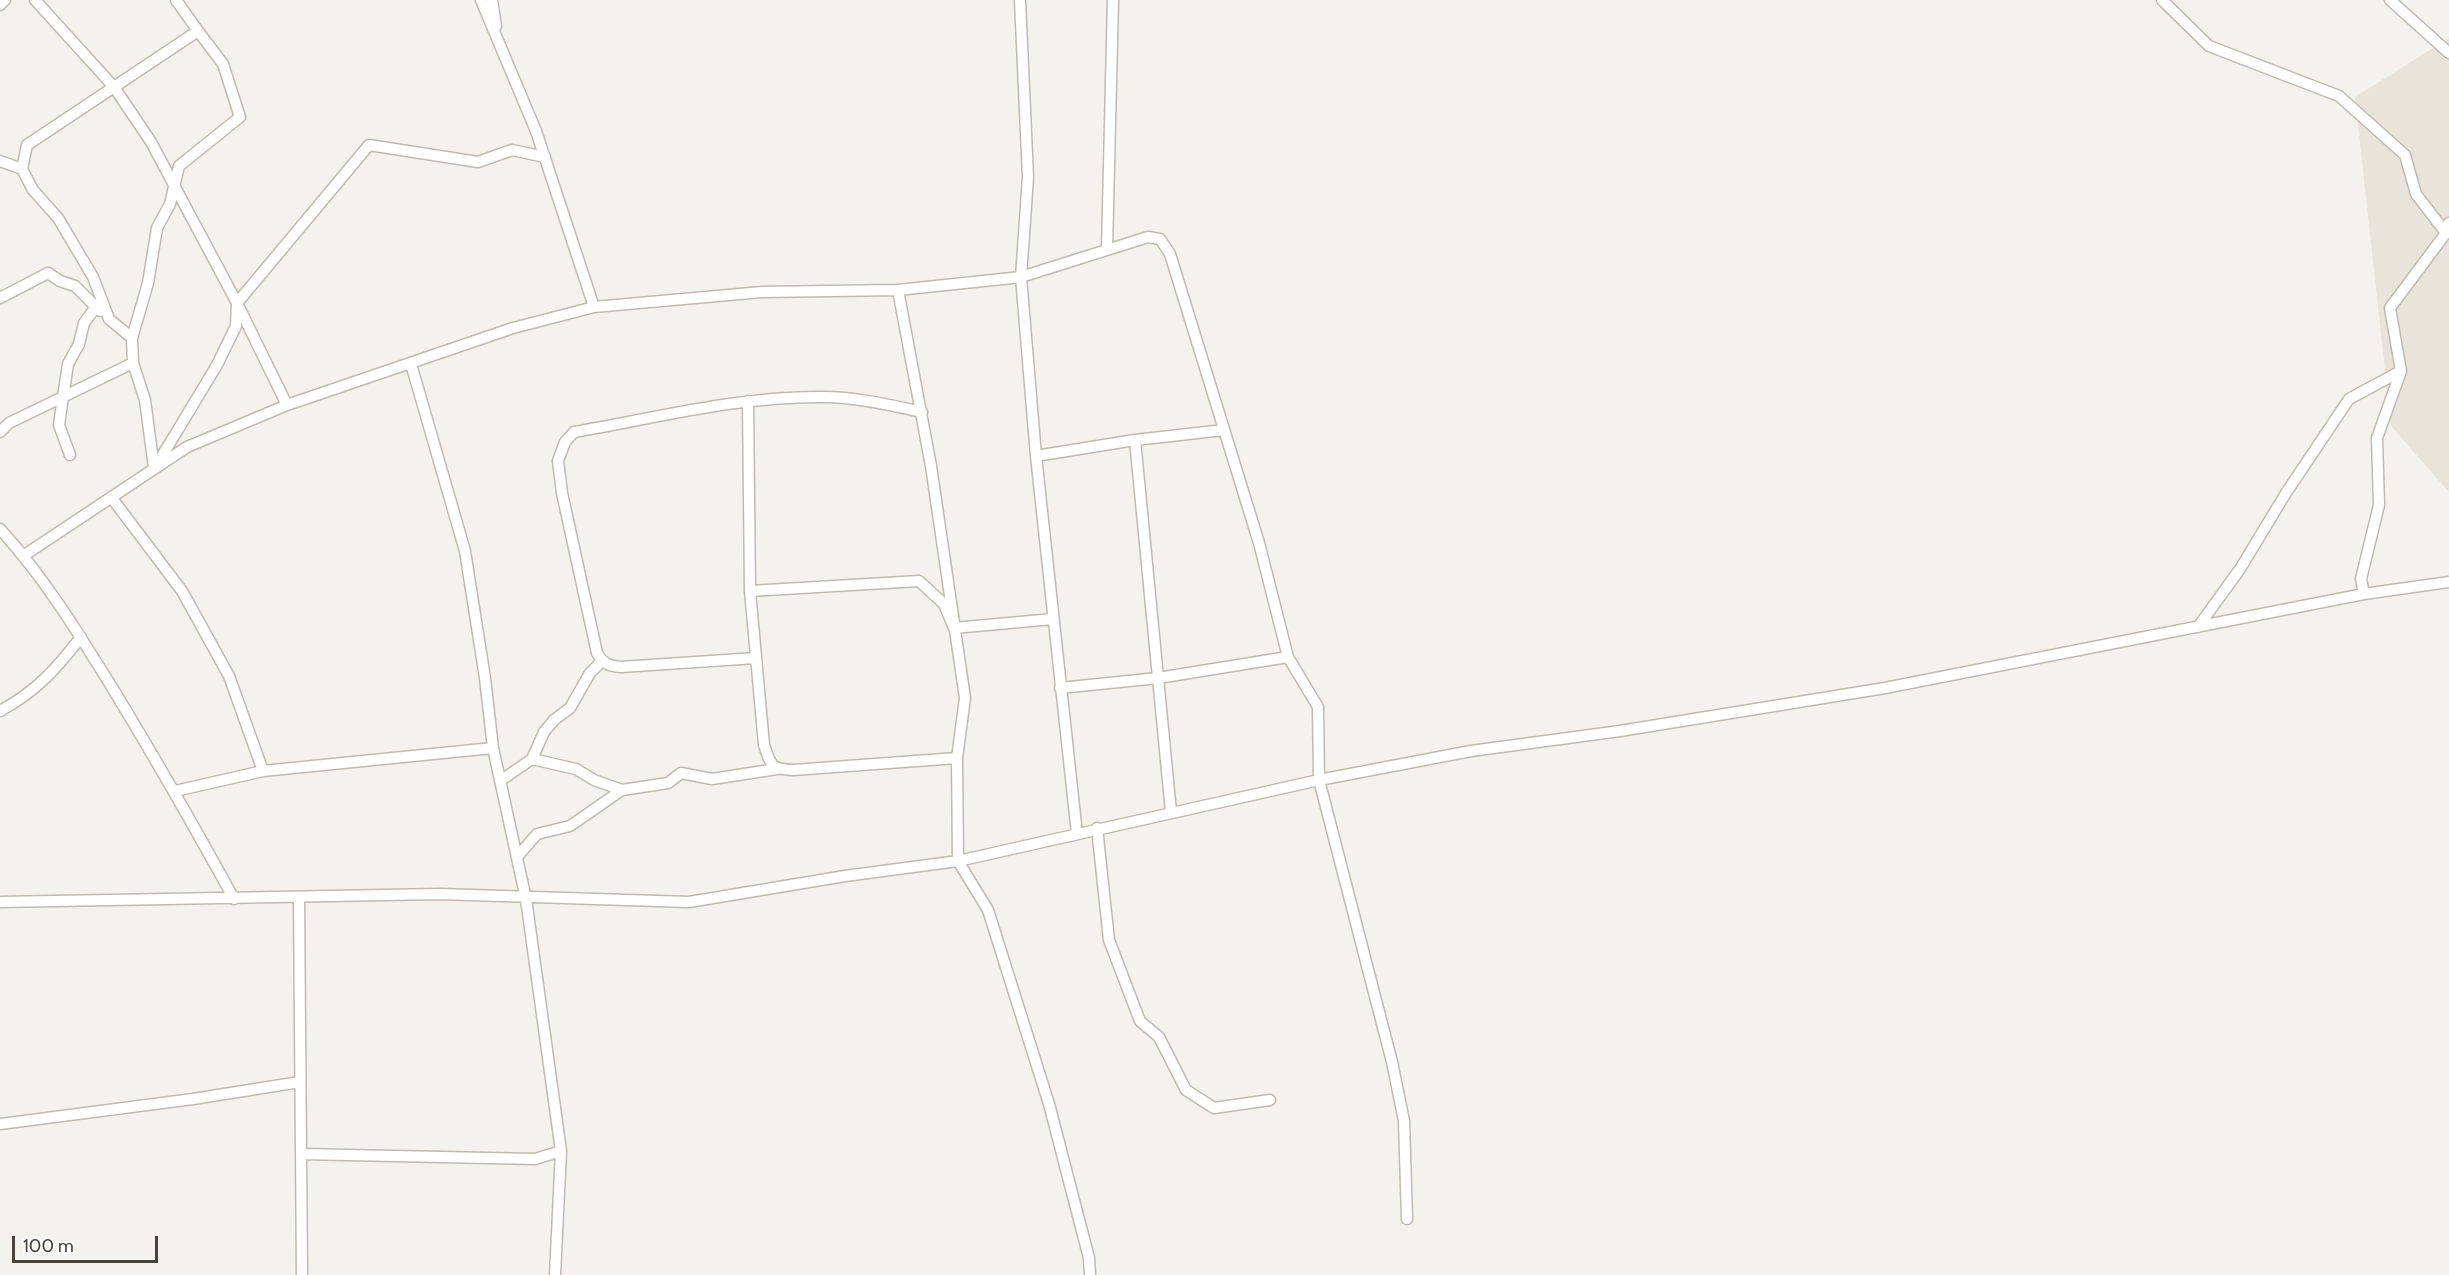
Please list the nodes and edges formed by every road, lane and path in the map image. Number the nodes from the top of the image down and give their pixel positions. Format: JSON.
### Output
{"nodes":[{"id":1,"x":5,"y":0,"type":"edge"},
{"id":2,"x":35,"y":0,"type":"edge"},
{"id":3,"x":176,"y":0,"type":"edge"},
{"id":4,"x":481,"y":0,"type":"edge"},
{"id":5,"x":492,"y":0,"type":"edge"},
{"id":6,"x":1020,"y":0,"type":"edge"},
{"id":7,"x":1113,"y":0,"type":"edge"},
{"id":8,"x":2162,"y":0,"type":"edge"},
{"id":9,"x":2390,"y":0,"type":"edge"},
{"id":10,"x":0,"y":5,"type":"edge"},
{"id":11,"x":198,"y":31,"type":"junction"},
{"id":12,"x":498,"y":40,"type":"junction"},
{"id":13,"x":2449,"y":52,"type":"edge"},
{"id":14,"x":114,"y":87,"type":"junction"},
{"id":15,"x":545,"y":157,"type":"junction"},
{"id":16,"x":0,"y":161,"type":"edge"},
{"id":17,"x":22,"y":169,"type":"junction"},
{"id":18,"x":174,"y":183,"type":"junction"},
{"id":19,"x":2448,"y":228,"type":"edge"},
{"id":20,"x":1107,"y":249,"type":"junction"},
{"id":21,"x":1022,"y":277,"type":"junction"},
{"id":22,"x":898,"y":290,"type":"junction"},
{"id":23,"x":0,"y":298,"type":"edge"},
{"id":24,"x":237,"y":303,"type":"junction"},
{"id":25,"x":594,"y":307,"type":"junction"},
{"id":26,"x":95,"y":308,"type":"junction"},
{"id":27,"x":109,"y":319,"type":"junction"},
{"id":28,"x":132,"y":338,"type":"junction"},
{"id":29,"x":133,"y":363,"type":"junction"},
{"id":30,"x":411,"y":363,"type":"junction"},
{"id":31,"x":2401,"y":370,"type":"junction"},
{"id":32,"x":63,"y":397,"type":"junction"},
{"id":33,"x":748,"y":401,"type":"junction"},
{"id":34,"x":287,"y":405,"type":"junction"},
{"id":35,"x":922,"y":412,"type":"junction"},
{"id":36,"x":1224,"y":430,"type":"junction"},
{"id":37,"x":0,"y":432,"type":"edge"},
{"id":38,"x":1135,"y":440,"type":"junction"},
{"id":39,"x":70,"y":455,"type":"dead end"},
{"id":40,"x":1036,"y":456,"type":"junction"},
{"id":41,"x":154,"y":468,"type":"junction"},
{"id":42,"x":111,"y":497,"type":"junction"},
{"id":43,"x":0,"y":529,"type":"edge"},
{"id":44,"x":23,"y":556,"type":"junction"},
{"id":45,"x":2449,"y":582,"type":"edge"},
{"id":46,"x":750,"y":591,"type":"junction"},
{"id":47,"x":2364,"y":594,"type":"junction"},
{"id":48,"x":1053,"y":620,"type":"junction"},
{"id":49,"x":2198,"y":627,"type":"junction"},
{"id":50,"x":954,"y":628,"type":"junction"},
{"id":51,"x":81,"y":637,"type":"junction"},
{"id":52,"x":1288,"y":657,"type":"junction"},
{"id":53,"x":756,"y":658,"type":"junction"},
{"id":54,"x":601,"y":662,"type":"junction"},
{"id":55,"x":1158,"y":678,"type":"junction"},
{"id":56,"x":1060,"y":688,"type":"junction"},
{"id":57,"x":0,"y":711,"type":"edge"},
{"id":58,"x":494,"y":748,"type":"junction"},
{"id":59,"x":957,"y":758,"type":"junction"},
{"id":60,"x":532,"y":759,"type":"junction"},
{"id":61,"x":777,"y":769,"type":"junction"},
{"id":62,"x":263,"y":771,"type":"junction"},
{"id":63,"x":1319,"y":780,"type":"junction"},
{"id":64,"x":500,"y":781,"type":"junction"},
{"id":65,"x":622,"y":790,"type":"junction"},
{"id":66,"x":175,"y":791,"type":"junction"},
{"id":67,"x":1171,"y":812,"type":"junction"},
{"id":68,"x":1097,"y":828,"type":"junction"},
{"id":69,"x":1077,"y":834,"type":"junction"},
{"id":70,"x":517,"y":856,"type":"junction"},
{"id":71,"x":958,"y":861,"type":"junction"},
{"id":72,"x":299,"y":898,"type":"junction"},
{"id":73,"x":526,"y":898,"type":"junction"},
{"id":74,"x":234,"y":899,"type":"junction"},
{"id":75,"x":0,"y":902,"type":"edge"},
{"id":76,"x":300,"y":1082,"type":"junction"},
{"id":77,"x":1270,"y":1100,"type":"dead end"},
{"id":78,"x":0,"y":1124,"type":"edge"},
{"id":79,"x":561,"y":1151,"type":"junction"},
{"id":80,"x":301,"y":1154,"type":"junction"},
{"id":81,"x":1407,"y":1219,"type":"dead end"},
{"id":82,"x":302,"y":1275,"type":"edge"},
{"id":83,"x":555,"y":1275,"type":"edge"},
{"id":84,"x":1090,"y":1275,"type":"edge"}],
"edges":[{"from":1,"to":10,"type":"street"},
{"from":2,"to":14,"type":"street"},
{"from":3,"to":11,"type":"street"},
{"from":4,"to":12,"type":"street"},
{"from":5,"to":12,"type":"street"},
{"from":6,"to":21,"type":"street"},
{"from":7,"to":20,"type":"street"},
{"from":8,"to":19,"type":"street"},
{"from":9,"to":13,"type":"street"},
{"from":11,"to":14,"type":"street"},
{"from":11,"to":18,"type":"street"},
{"from":12,"to":15,"type":"street"},
{"from":14,"to":17,"type":"street"},
{"from":14,"to":18,"type":"street"},
{"from":15,"to":24,"type":"street"},
{"from":15,"to":25,"type":"street"},
{"from":16,"to":17,"type":"street"},
{"from":17,"to":27,"type":"street"},
{"from":18,"to":24,"type":"street"},
{"from":18,"to":28,"type":"street"},
{"from":19,"to":31,"type":"street"},
{"from":20,"to":21,"type":"street"},
{"from":20,"to":36,"type":"street"},
{"from":21,"to":22,"type":"street"},
{"from":21,"to":40,"type":"street"},
{"from":22,"to":25,"type":"street"},
{"from":22,"to":35,"type":"street"},
{"from":23,"to":26,"type":"street"},
{"from":24,"to":34,"type":"street"},
{"from":24,"to":41,"type":"street"},
{"from":25,"to":30,"type":"street"},
{"from":26,"to":27,"type":"street"},
{"from":26,"to":32,"type":"street"},
{"from":27,"to":28,"type":"street"},
{"from":28,"to":29,"type":"street"},
{"from":29,"to":32,"type":"street"},
{"from":29,"to":41,"type":"street"},
{"from":30,"to":34,"type":"street"},
{"from":30,"to":58,"type":"street"},
{"from":31,"to":47,"type":"street"},
{"from":31,"to":49,"type":"street"},
{"from":32,"to":37,"type":"street"},
{"from":32,"to":39,"type":"street"},
{"from":33,"to":35,"type":"street"},
{"from":33,"to":46,"type":"street"},
{"from":33,"to":54,"type":"street"},
{"from":34,"to":41,"type":"street"},
{"from":35,"to":50,"type":"street"},
{"from":36,"to":38,"type":"street"},
{"from":36,"to":52,"type":"street"},
{"from":38,"to":40,"type":"street"},
{"from":38,"to":55,"type":"street"},
{"from":40,"to":48,"type":"street"},
{"from":41,"to":42,"type":"street"},
{"from":42,"to":44,"type":"street"},
{"from":42,"to":62,"type":"street"},
{"from":43,"to":44,"type":"street"},
{"from":44,"to":51,"type":"street"},
{"from":45,"to":47,"type":"street"},
{"from":46,"to":50,"type":"street"},
{"from":46,"to":53,"type":"street"},
{"from":47,"to":49,"type":"street"},
{"from":48,"to":50,"type":"street"},
{"from":48,"to":56,"type":"street"},
{"from":49,"to":63,"type":"street"},
{"from":50,"to":59,"type":"street"},
{"from":51,"to":57,"type":"street"},
{"from":51,"to":66,"type":"street"},
{"from":52,"to":55,"type":"street"},
{"from":52,"to":63,"type":"street"},
{"from":53,"to":54,"type":"street"},
{"from":53,"to":61,"type":"street"},
{"from":54,"to":60,"type":"street"},
{"from":55,"to":56,"type":"street"},
{"from":55,"to":67,"type":"street"},
{"from":56,"to":69,"type":"street"},
{"from":58,"to":62,"type":"street"},
{"from":58,"to":64,"type":"street"},
{"from":59,"to":61,"type":"street"},
{"from":59,"to":71,"type":"street"},
{"from":60,"to":64,"type":"street"},
{"from":60,"to":65,"type":"street"},
{"from":61,"to":65,"type":"street"},
{"from":62,"to":66,"type":"street"},
{"from":63,"to":67,"type":"street"},
{"from":63,"to":81,"type":"street"},
{"from":64,"to":70,"type":"street"},
{"from":65,"to":70,"type":"street"},
{"from":66,"to":74,"type":"street"},
{"from":67,"to":68,"type":"street"},
{"from":68,"to":69,"type":"street"},
{"from":68,"to":77,"type":"street"},
{"from":69,"to":71,"type":"street"},
{"from":70,"to":73,"type":"street"},
{"from":71,"to":73,"type":"street"},
{"from":71,"to":84,"type":"street"},
{"from":72,"to":73,"type":"street"},
{"from":72,"to":74,"type":"street"},
{"from":72,"to":76,"type":"street"},
{"from":73,"to":79,"type":"street"},
{"from":74,"to":75,"type":"street"},
{"from":76,"to":78,"type":"street"},
{"from":76,"to":80,"type":"street"},
{"from":79,"to":80,"type":"street"},
{"from":79,"to":83,"type":"street"},
{"from":80,"to":82,"type":"street"}]}
